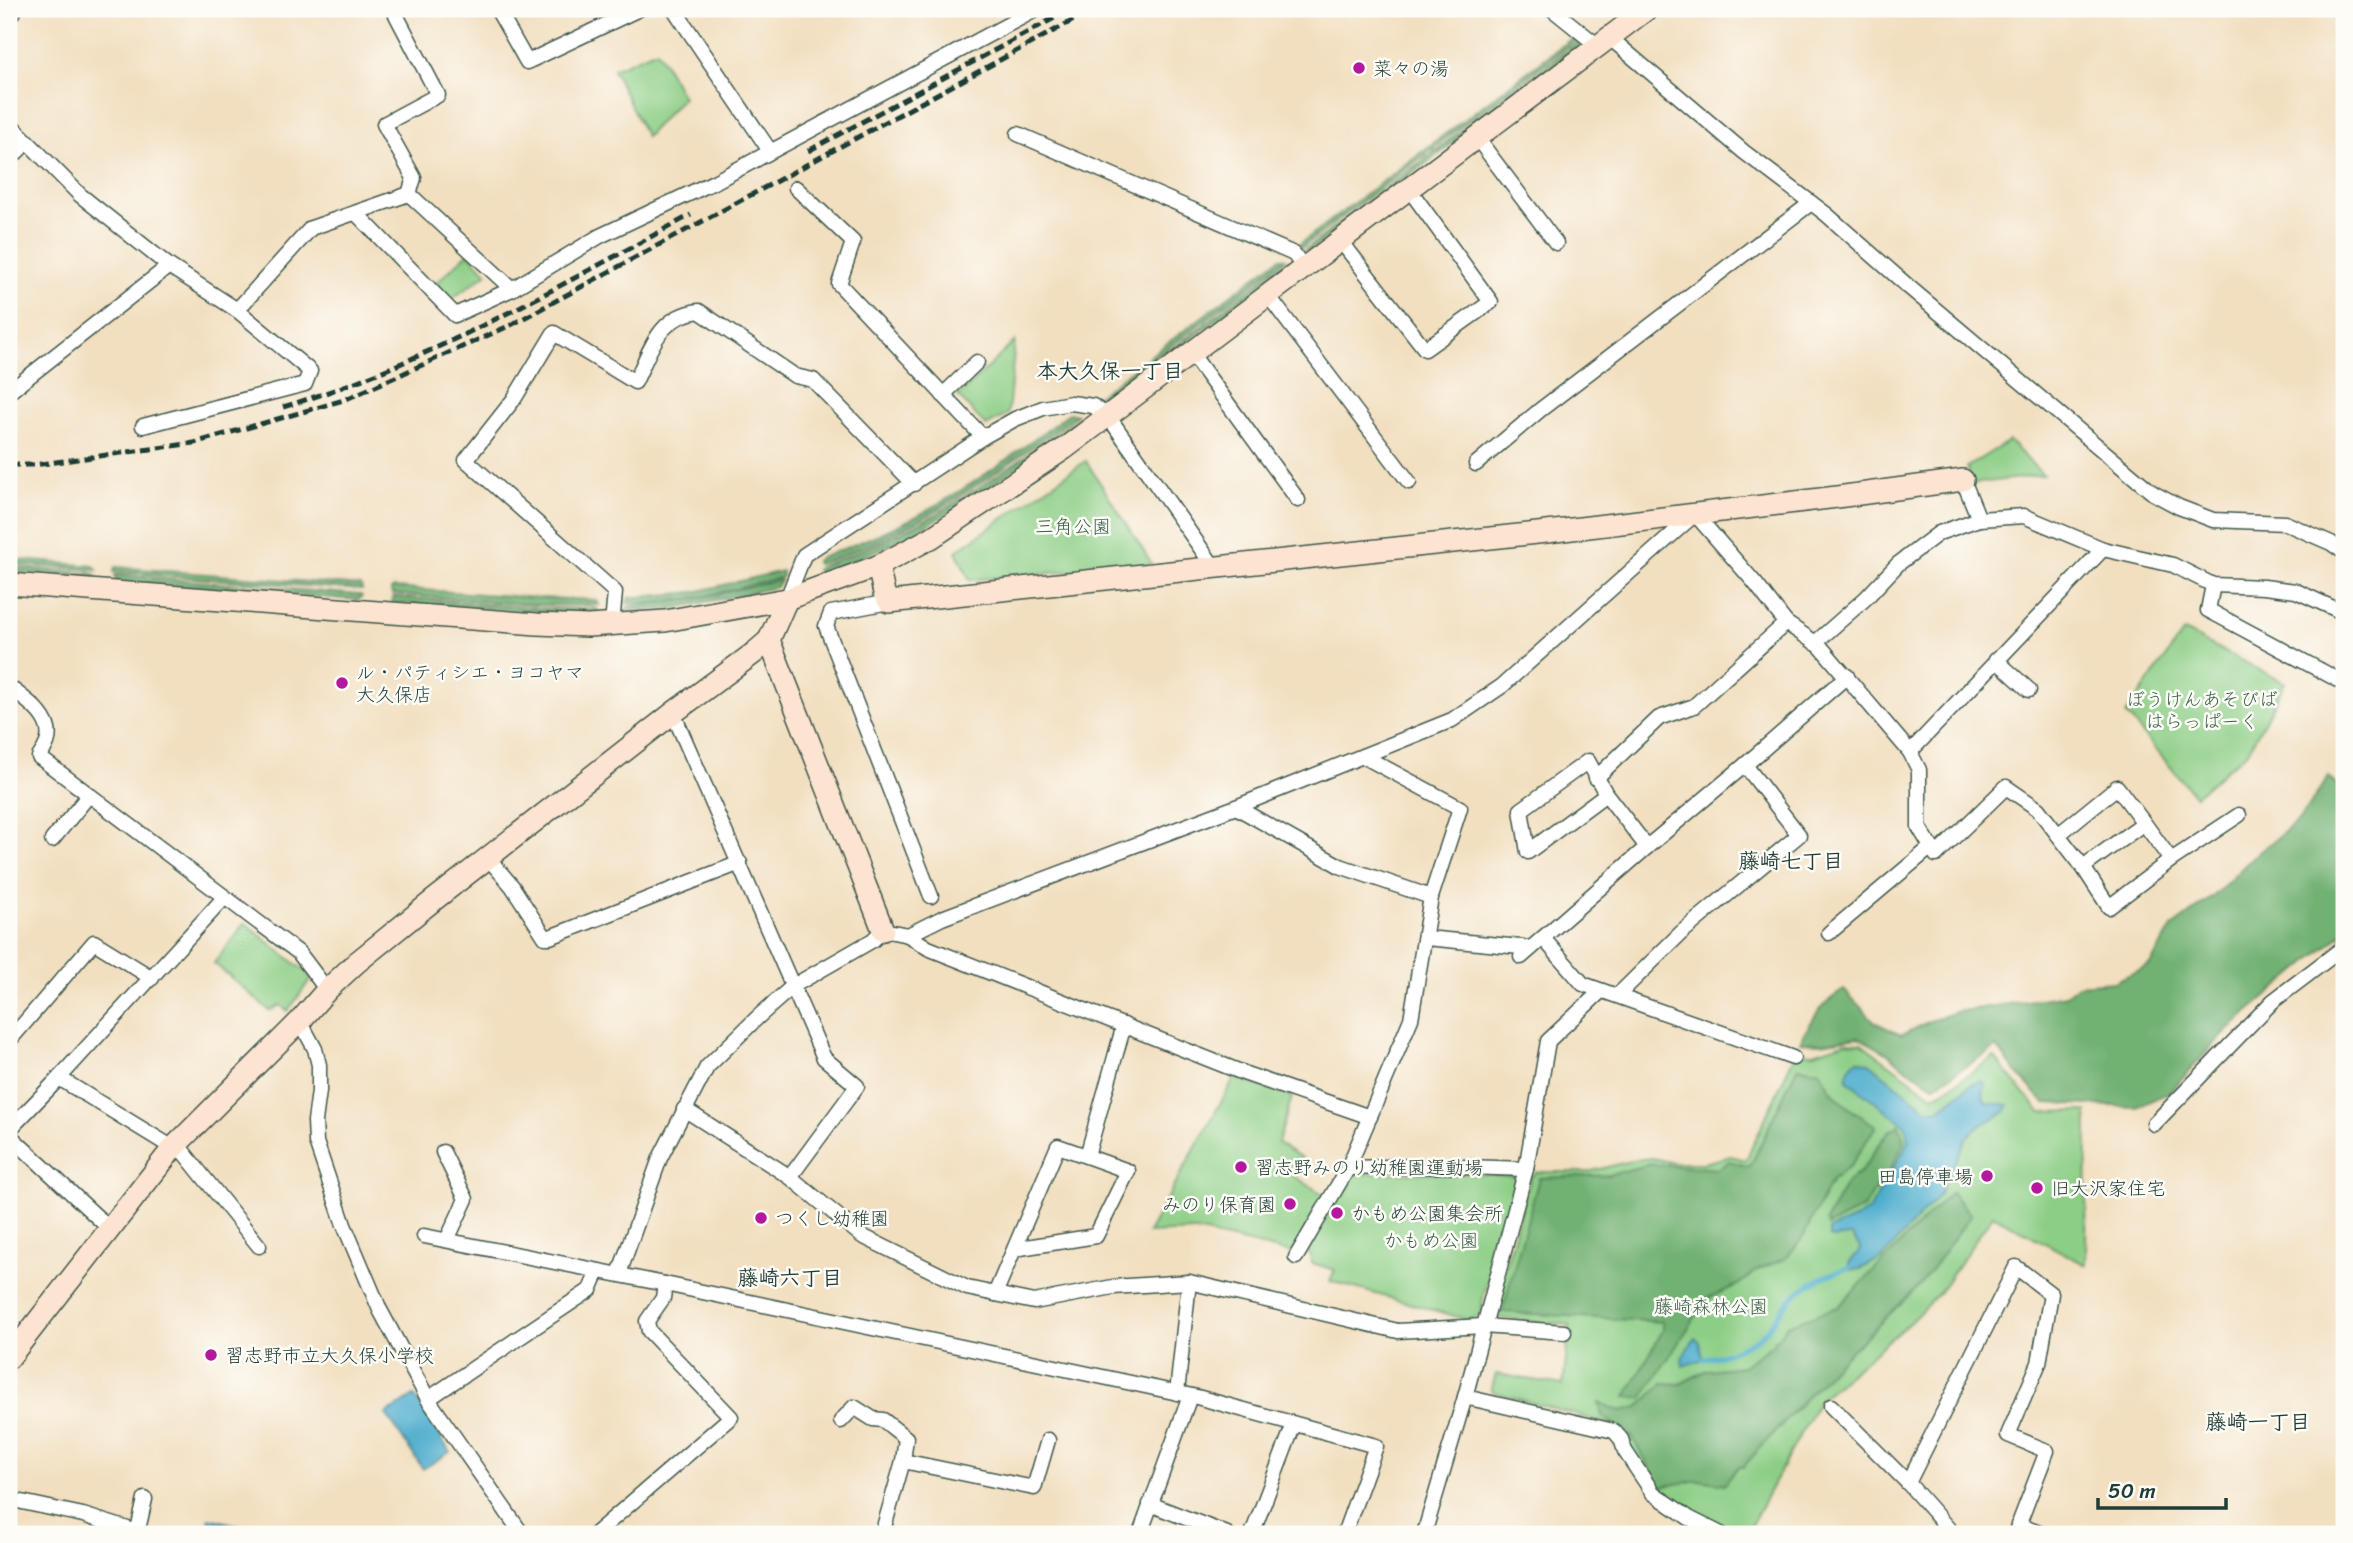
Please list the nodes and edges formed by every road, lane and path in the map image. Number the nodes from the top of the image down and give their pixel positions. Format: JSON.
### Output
{"nodes":[{"id":1,"x":393,"y":9,"type":"edge"},
{"id":2,"x":497,"y":9,"type":"edge"},
{"id":3,"x":639,"y":9,"type":"edge"},
{"id":4,"x":674,"y":9,"type":"edge"},
{"id":5,"x":1037,"y":9,"type":"edge"},
{"id":6,"x":1552,"y":9,"type":"edge"},
{"id":7,"x":1647,"y":9,"type":"edge"},
{"id":8,"x":1604,"y":41,"type":"junction"},
{"id":9,"x":9,"y":123,"type":"edge"},
{"id":10,"x":1018,"y":134,"type":"dead end"},
{"id":11,"x":1477,"y":138,"type":"junction"},
{"id":12,"x":27,"y":142,"type":"junction"},
{"id":13,"x":770,"y":151,"type":"junction"},
{"id":14,"x":9,"y":160,"type":"edge"},
{"id":15,"x":796,"y":188,"type":"dead end"},
{"id":16,"x":1409,"y":189,"type":"junction"},
{"id":17,"x":409,"y":194,"type":"junction"},
{"id":18,"x":1811,"y":203,"type":"junction"},
{"id":19,"x":356,"y":213,"type":"junction"},
{"id":20,"x":1340,"y":240,"type":"junction"},
{"id":21,"x":1556,"y":243,"type":"dead end"},
{"id":22,"x":169,"y":266,"type":"junction"},
{"id":23,"x":1303,"y":267,"type":"junction"},
{"id":24,"x":512,"y":289,"type":"junction"},
{"id":25,"x":1267,"y":294,"type":"junction"},
{"id":26,"x":237,"y":310,"type":"junction"},
{"id":27,"x":1191,"y":353,"type":"junction"},
{"id":28,"x":977,"y":362,"type":"dead end"},
{"id":29,"x":9,"y":392,"type":"edge"},
{"id":30,"x":943,"y":395,"type":"junction"},
{"id":31,"x":1108,"y":416,"type":"junction"},
{"id":32,"x":144,"y":426,"type":"dead end"},
{"id":33,"x":983,"y":437,"type":"junction"},
{"id":34,"x":1476,"y":464,"type":"dead end"},
{"id":35,"x":1963,"y":480,"type":"joint"},
{"id":36,"x":1409,"y":482,"type":"dead end"},
{"id":37,"x":914,"y":484,"type":"junction"},
{"id":38,"x":1298,"y":500,"type":"dead end"},
{"id":39,"x":1695,"y":514,"type":"junction"},
{"id":40,"x":1979,"y":519,"type":"junction"},
{"id":41,"x":2103,"y":549,"type":"junction"},
{"id":42,"x":2344,"y":552,"type":"edge"},
{"id":43,"x":878,"y":566,"type":"junction"},
{"id":44,"x":1214,"y":567,"type":"junction"},
{"id":45,"x":9,"y":583,"type":"edge"},
{"id":46,"x":2213,"y":585,"type":"junction"},
{"id":47,"x":787,"y":599,"type":"junction"},
{"id":48,"x":890,"y":602,"type":"junction"},
{"id":49,"x":2344,"y":613,"type":"edge"},
{"id":50,"x":1786,"y":623,"type":"junction"},
{"id":51,"x":612,"y":625,"type":"junction"},
{"id":52,"x":769,"y":640,"type":"junction"},
{"id":53,"x":1815,"y":643,"type":"junction"},
{"id":54,"x":1996,"y":660,"type":"junction"},
{"id":55,"x":1847,"y":676,"type":"junction"},
{"id":56,"x":2344,"y":683,"type":"edge"},
{"id":57,"x":9,"y":687,"type":"edge"},
{"id":58,"x":2029,"y":690,"type":"dead end"},
{"id":59,"x":673,"y":713,"type":"junction"},
{"id":60,"x":1910,"y":752,"type":"junction"},
{"id":61,"x":1363,"y":756,"type":"junction"},
{"id":62,"x":1745,"y":765,"type":"junction"},
{"id":63,"x":1596,"y":778,"type":"junction"},
{"id":64,"x":1606,"y":794,"type":"junction"},
{"id":65,"x":89,"y":795,"type":"junction"},
{"id":66,"x":1236,"y":807,"type":"junction"},
{"id":67,"x":2239,"y":815,"type":"dead end"},
{"id":68,"x":2144,"y":823,"type":"junction"},
{"id":69,"x":2058,"y":835,"type":"junction"},
{"id":70,"x":52,"y":840,"type":"dead end"},
{"id":71,"x":1647,"y":847,"type":"junction"},
{"id":72,"x":1930,"y":848,"type":"junction"},
{"id":73,"x":488,"y":858,"type":"junction"},
{"id":74,"x":2171,"y":860,"type":"junction"},
{"id":75,"x":740,"y":863,"type":"junction"},
{"id":76,"x":2083,"y":867,"type":"junction"},
{"id":77,"x":931,"y":896,"type":"dead end"},
{"id":78,"x":1432,"y":897,"type":"junction"},
{"id":79,"x":225,"y":898,"type":"junction"},
{"id":80,"x":883,"y":930,"type":"junction"},
{"id":81,"x":1829,"y":933,"type":"dead end"},
{"id":82,"x":908,"y":935,"type":"junction"},
{"id":83,"x":1426,"y":938,"type":"junction"},
{"id":84,"x":1543,"y":938,"type":"junction"},
{"id":85,"x":2344,"y":947,"type":"edge"},
{"id":86,"x":152,"y":978,"type":"junction"},
{"id":87,"x":793,"y":986,"type":"junction"},
{"id":88,"x":327,"y":990,"type":"junction"},
{"id":89,"x":1601,"y":991,"type":"junction"},
{"id":90,"x":1618,"y":995,"type":"junction"},
{"id":91,"x":300,"y":1021,"type":"junction"},
{"id":92,"x":1124,"y":1025,"type":"junction"},
{"id":93,"x":9,"y":1041,"type":"edge"},
{"id":94,"x":1793,"y":1058,"type":"dead end"},
{"id":95,"x":59,"y":1079,"type":"junction"},
{"id":96,"x":684,"y":1110,"type":"junction"},
{"id":97,"x":1370,"y":1117,"type":"junction"},
{"id":98,"x":2154,"y":1124,"type":"dead end"},
{"id":99,"x":9,"y":1130,"type":"edge"},
{"id":100,"x":9,"y":1135,"type":"edge"},
{"id":101,"x":175,"y":1146,"type":"junction"},
{"id":102,"x":443,"y":1152,"type":"dead end"},
{"id":103,"x":1087,"y":1156,"type":"junction"},
{"id":104,"x":1348,"y":1168,"type":"junction"},
{"id":105,"x":1526,"y":1169,"type":"junction"},
{"id":106,"x":790,"y":1177,"type":"junction"},
{"id":107,"x":110,"y":1229,"type":"junction"},
{"id":108,"x":424,"y":1236,"type":"dead end"},
{"id":109,"x":447,"y":1240,"type":"junction"},
{"id":110,"x":260,"y":1246,"type":"dead end"},
{"id":111,"x":1014,"y":1249,"type":"junction"},
{"id":112,"x":1296,"y":1257,"type":"dead end"},
{"id":113,"x":598,"y":1271,"type":"junction"},
{"id":114,"x":619,"y":1274,"type":"junction"},
{"id":115,"x":1189,"y":1282,"type":"junction"},
{"id":116,"x":665,"y":1284,"type":"junction"},
{"id":117,"x":995,"y":1294,"type":"junction"},
{"id":118,"x":1483,"y":1326,"type":"junction"},
{"id":119,"x":1564,"y":1332,"type":"dead end"},
{"id":120,"x":9,"y":1358,"type":"edge"},
{"id":121,"x":1183,"y":1394,"type":"junction"},
{"id":122,"x":1465,"y":1397,"type":"junction"},
{"id":123,"x":428,"y":1399,"type":"junction"},
{"id":124,"x":1831,"y":1406,"type":"dead end"},
{"id":125,"x":841,"y":1422,"type":"dead end"},
{"id":126,"x":1294,"y":1424,"type":"junction"},
{"id":127,"x":1048,"y":1440,"type":"dead end"},
{"id":128,"x":902,"y":1461,"type":"junction"},
{"id":129,"x":1908,"y":1483,"type":"junction"},
{"id":130,"x":145,"y":1499,"type":"dead end"},
{"id":131,"x":22,"y":1502,"type":"dead end"},
{"id":132,"x":1150,"y":1504,"type":"junction"},
{"id":133,"x":2016,"y":1530,"type":"edge"},
{"id":134,"x":140,"y":1534,"type":"edge"},
{"id":135,"x":522,"y":1534,"type":"edge"},
{"id":136,"x":595,"y":1534,"type":"edge"},
{"id":137,"x":882,"y":1534,"type":"edge"},
{"id":138,"x":1140,"y":1534,"type":"edge"},
{"id":139,"x":1227,"y":1534,"type":"edge"},
{"id":140,"x":1252,"y":1534,"type":"edge"},
{"id":141,"x":1344,"y":1534,"type":"edge"},
{"id":142,"x":1424,"y":1534,"type":"edge"},
{"id":143,"x":1721,"y":1534,"type":"edge"},
{"id":144,"x":1953,"y":1534,"type":"edge"},
{"id":145,"x":2042,"y":1534,"type":"edge"}],
"edges":[{"from":1,"to":17,"type":"street"},
{"from":2,"to":3,"type":"street"},
{"from":4,"to":13,"type":"street"},
{"from":5,"to":13,"type":"street"},
{"from":6,"to":8,"type":"street"},
{"from":7,"to":8,"type":"street"},
{"from":8,"to":11,"type":"street"},
{"from":8,"to":18,"type":"street"},
{"from":9,"to":12,"type":"street"},
{"from":10,"to":23,"type":"street"},
{"from":11,"to":16,"type":"street"},
{"from":11,"to":21,"type":"street"},
{"from":12,"to":14,"type":"street"},
{"from":12,"to":22,"type":"street"},
{"from":13,"to":24,"type":"street"},
{"from":15,"to":30,"type":"street"},
{"from":16,"to":20,"type":"street"},
{"from":16,"to":20,"type":"street"},
{"from":17,"to":19,"type":"street"},
{"from":17,"to":24,"type":"street"},
{"from":18,"to":34,"type":"street"},
{"from":18,"to":42,"type":"street"},
{"from":19,"to":24,"type":"street"},
{"from":19,"to":26,"type":"street"},
{"from":20,"to":23,"type":"street"},
{"from":22,"to":26,"type":"street"},
{"from":22,"to":29,"type":"street"},
{"from":23,"to":25,"type":"street"},
{"from":25,"to":27,"type":"street"},
{"from":25,"to":36,"type":"street"},
{"from":26,"to":32,"type":"street"},
{"from":27,"to":31,"type":"street"},
{"from":27,"to":38,"type":"street"},
{"from":28,"to":30,"type":"street"},
{"from":30,"to":33,"type":"street"},
{"from":31,"to":33,"type":"street"},
{"from":31,"to":43,"type":"street"},
{"from":31,"to":44,"type":"street"},
{"from":33,"to":37,"type":"street"},
{"from":35,"to":39,"type":"street"},
{"from":35,"to":40,"type":"street"},
{"from":37,"to":47,"type":"street"},
{"from":37,"to":51,"type":"street"},
{"from":39,"to":44,"type":"street"},
{"from":39,"to":50,"type":"street"},
{"from":39,"to":61,"type":"street"},
{"from":40,"to":41,"type":"street"},
{"from":40,"to":53,"type":"street"},
{"from":41,"to":46,"type":"street"},
{"from":41,"to":54,"type":"street"},
{"from":43,"to":47,"type":"street"},
{"from":43,"to":48,"type":"street"},
{"from":44,"to":48,"type":"street"},
{"from":45,"to":51,"type":"street"},
{"from":46,"to":49,"type":"street"},
{"from":46,"to":56,"type":"street"},
{"from":47,"to":51,"type":"street"},
{"from":47,"to":52,"type":"street"},
{"from":48,"to":77,"type":"street"},
{"from":50,"to":53,"type":"street"},
{"from":50,"to":63,"type":"street"},
{"from":52,"to":59,"type":"street"},
{"from":52,"to":80,"type":"street"},
{"from":53,"to":55,"type":"street"},
{"from":54,"to":58,"type":"street"},
{"from":54,"to":60,"type":"street"},
{"from":55,"to":60,"type":"street"},
{"from":55,"to":62,"type":"street"},
{"from":57,"to":65,"type":"street"},
{"from":59,"to":73,"type":"street"},
{"from":59,"to":75,"type":"street"},
{"from":60,"to":72,"type":"street"},
{"from":61,"to":66,"type":"street"},
{"from":61,"to":78,"type":"street"},
{"from":62,"to":71,"type":"street"},
{"from":62,"to":90,"type":"street"},
{"from":63,"to":64,"type":"street"},
{"from":63,"to":64,"type":"street"},
{"from":64,"to":71,"type":"street"},
{"from":65,"to":70,"type":"street"},
{"from":65,"to":79,"type":"street"},
{"from":66,"to":78,"type":"street"},
{"from":66,"to":82,"type":"street"},
{"from":67,"to":74,"type":"street"},
{"from":68,"to":69,"type":"street"},
{"from":68,"to":74,"type":"street"},
{"from":68,"to":76,"type":"street"},
{"from":69,"to":72,"type":"street"},
{"from":69,"to":76,"type":"street"},
{"from":71,"to":84,"type":"street"},
{"from":72,"to":81,"type":"street"},
{"from":73,"to":75,"type":"street"},
{"from":73,"to":88,"type":"street"},
{"from":74,"to":76,"type":"street"},
{"from":75,"to":87,"type":"street"},
{"from":78,"to":83,"type":"street"},
{"from":79,"to":86,"type":"street"},
{"from":79,"to":88,"type":"street"},
{"from":80,"to":82,"type":"street"},
{"from":80,"to":87,"type":"street"},
{"from":82,"to":92,"type":"street"},
{"from":83,"to":84,"type":"street"},
{"from":83,"to":97,"type":"street"},
{"from":84,"to":89,"type":"street"},
{"from":85,"to":98,"type":"street"},
{"from":86,"to":93,"type":"street"},
{"from":86,"to":95,"type":"street"},
{"from":87,"to":96,"type":"street"},
{"from":87,"to":106,"type":"street"},
{"from":88,"to":91,"type":"street"},
{"from":89,"to":90,"type":"street"},
{"from":89,"to":105,"type":"street"},
{"from":90,"to":94,"type":"street"},
{"from":91,"to":101,"type":"street"},
{"from":91,"to":123,"type":"street"},
{"from":92,"to":97,"type":"street"},
{"from":92,"to":103,"type":"street"},
{"from":95,"to":99,"type":"street"},
{"from":95,"to":101,"type":"street"},
{"from":96,"to":106,"type":"street"},
{"from":96,"to":114,"type":"street"},
{"from":97,"to":104,"type":"street"},
{"from":100,"to":107,"type":"street"},
{"from":101,"to":107,"type":"street"},
{"from":101,"to":110,"type":"street"},
{"from":102,"to":109,"type":"street"},
{"from":103,"to":111,"type":"street"},
{"from":103,"to":111,"type":"street"},
{"from":104,"to":105,"type":"street"},
{"from":104,"to":112,"type":"street"},
{"from":105,"to":118,"type":"street"},
{"from":106,"to":117,"type":"street"},
{"from":107,"to":120,"type":"street"},
{"from":108,"to":109,"type":"street"},
{"from":109,"to":113,"type":"street"},
{"from":111,"to":117,"type":"street"},
{"from":113,"to":114,"type":"street"},
{"from":113,"to":123,"type":"street"},
{"from":114,"to":116,"type":"street"},
{"from":115,"to":117,"type":"street"},
{"from":115,"to":118,"type":"street"},
{"from":115,"to":121,"type":"street"},
{"from":116,"to":121,"type":"street"},
{"from":116,"to":136,"type":"street"},
{"from":118,"to":119,"type":"street"},
{"from":118,"to":122,"type":"street"},
{"from":121,"to":126,"type":"street"},
{"from":121,"to":132,"type":"street"},
{"from":122,"to":142,"type":"street"},
{"from":122,"to":143,"type":"street"},
{"from":123,"to":135,"type":"street"},
{"from":124,"to":129,"type":"street"},
{"from":125,"to":128,"type":"street"},
{"from":126,"to":140,"type":"street"},
{"from":126,"to":141,"type":"street"},
{"from":127,"to":128,"type":"street"},
{"from":128,"to":137,"type":"street"},
{"from":129,"to":133,"type":"street"},
{"from":129,"to":144,"type":"street"},
{"from":130,"to":134,"type":"street"},
{"from":131,"to":134,"type":"street"},
{"from":132,"to":138,"type":"street"},
{"from":132,"to":139,"type":"street"},
{"from":133,"to":145,"type":"street"}]}
